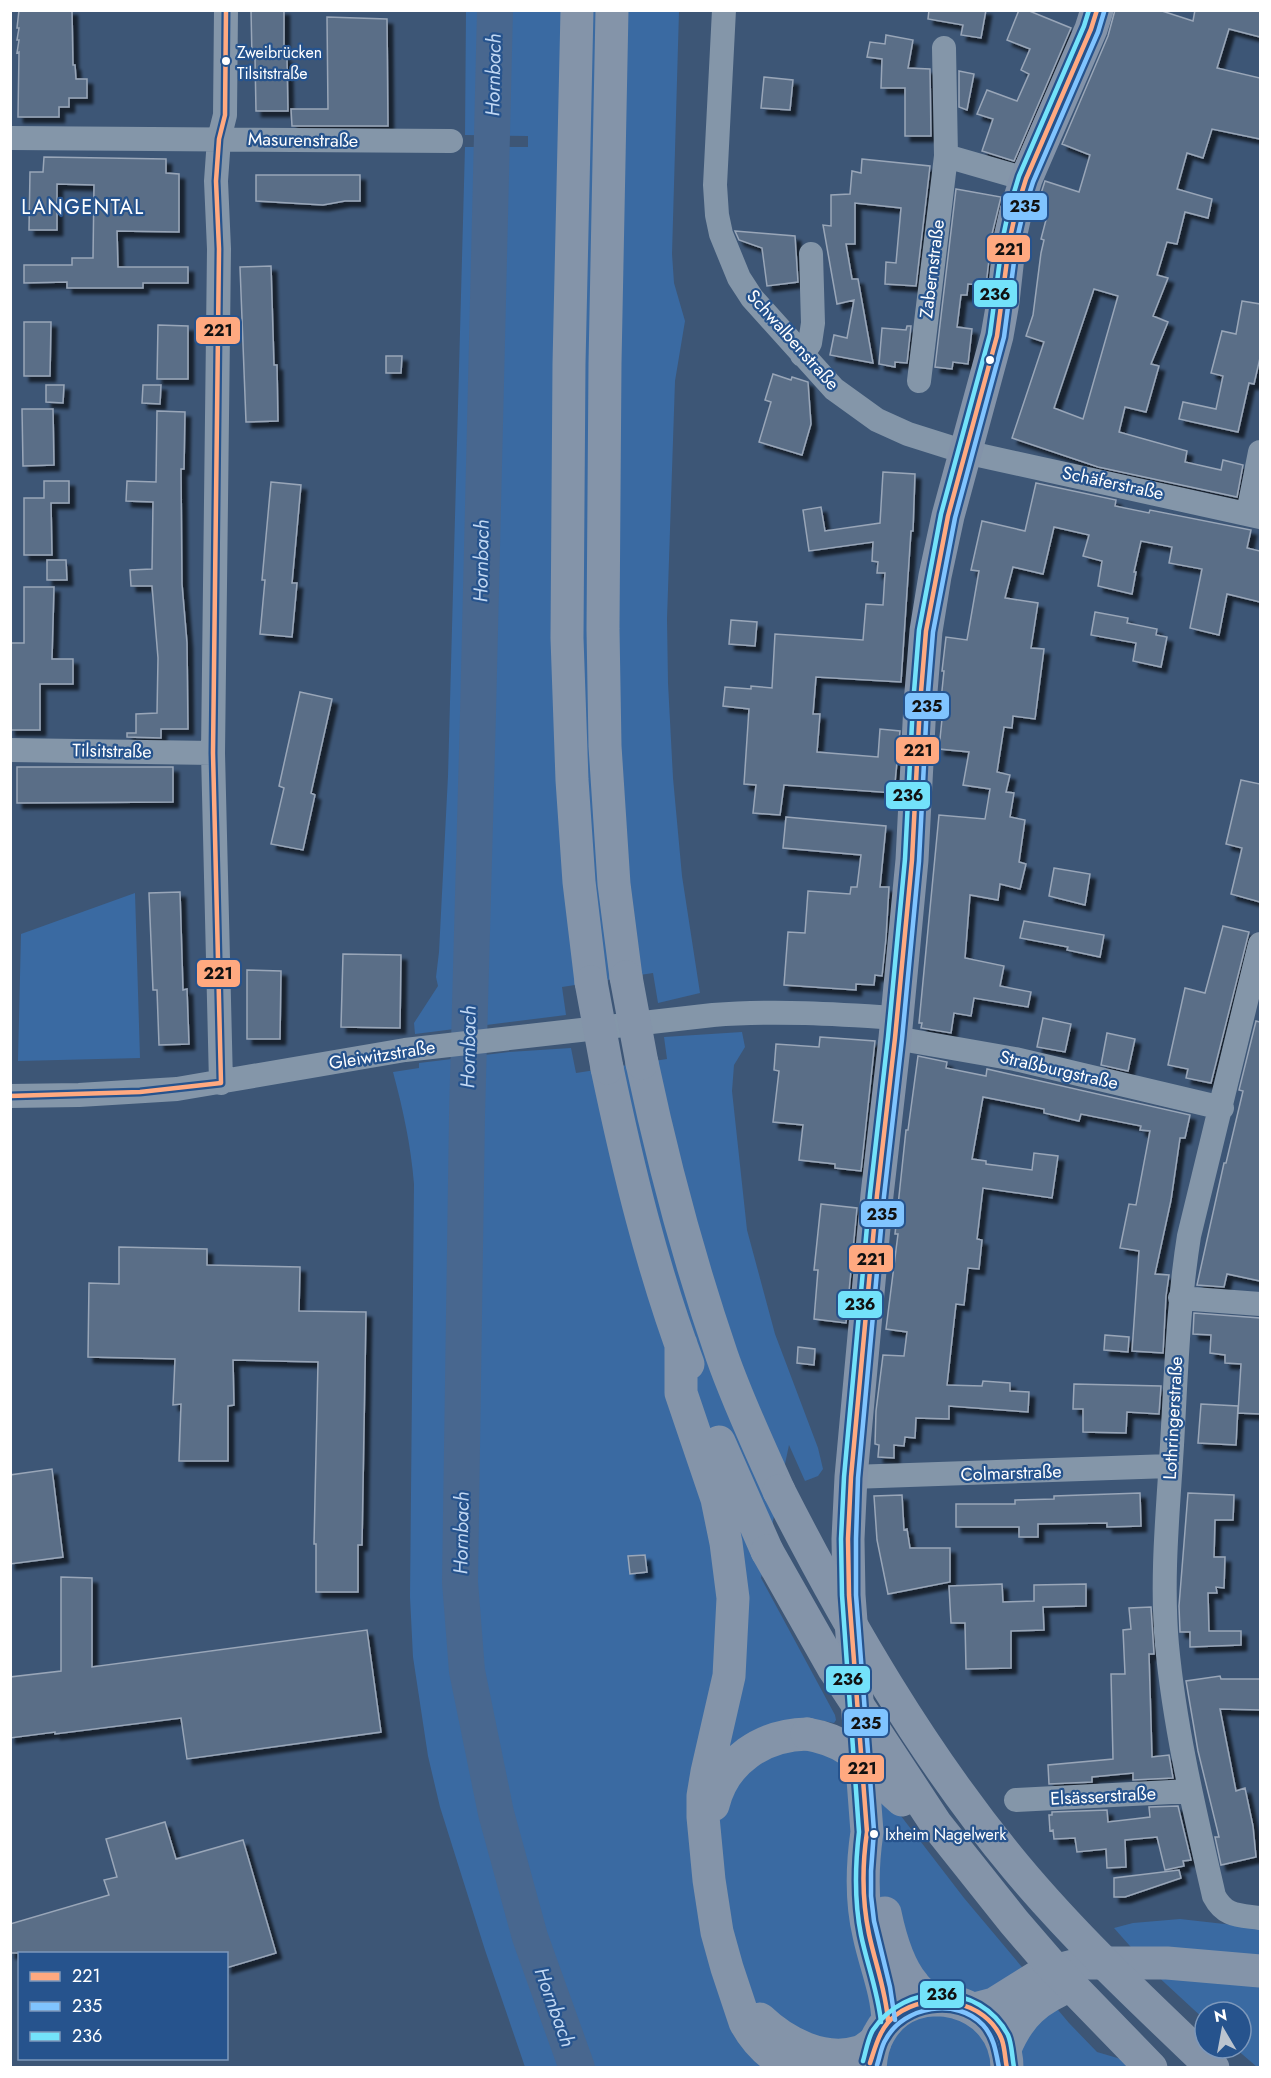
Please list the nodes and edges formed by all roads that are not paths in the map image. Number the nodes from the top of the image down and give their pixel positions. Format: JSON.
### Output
{"nodes":[{"id":1,"x":226,"y":10,"type":"edge"},
{"id":2,"x":577,"y":10,"type":"edge"},
{"id":3,"x":612,"y":10,"type":"edge"},
{"id":4,"x":724,"y":10,"type":"edge"},
{"id":5,"x":1097,"y":10,"type":"edge"},
{"id":6,"x":944,"y":48,"type":"dead end"},
{"id":7,"x":10,"y":138,"type":"edge"},
{"id":8,"x":219,"y":139,"type":"junction"},
{"id":9,"x":451,"y":141,"type":"dead end"},
{"id":10,"x":946,"y":156,"type":"junction"},
{"id":11,"x":1026,"y":179,"type":"junction"},
{"id":12,"x":811,"y":254,"type":"dead end"},
{"id":13,"x":802,"y":355,"type":"junction"},
{"id":14,"x":919,"y":381,"type":"dead end"},
{"id":15,"x":965,"y":452,"type":"junction"},
{"id":16,"x":1260,"y":452,"type":"edge"},
{"id":17,"x":1254,"y":515,"type":"edge"},
{"id":18,"x":10,"y":750,"type":"edge"},
{"id":19,"x":213,"y":753,"type":"junction"},
{"id":20,"x":1260,"y":944,"type":"edge"},
{"id":21,"x":896,"y":1028,"type":"junction"},
{"id":22,"x":221,"y":1083,"type":"junction"},
{"id":23,"x":10,"y":1096,"type":"edge"},
{"id":24,"x":1222,"y":1107,"type":"junction"},
{"id":25,"x":1180,"y":1298,"type":"junction"},
{"id":26,"x":1260,"y":1304,"type":"edge"},
{"id":27,"x":681,"y":1344,"type":"junction"},
{"id":28,"x":1170,"y":1466,"type":"junction"},
{"id":29,"x":851,"y":1478,"type":"junction"},
{"id":30,"x":1190,"y":1791,"type":"junction"},
{"id":31,"x":1016,"y":1800,"type":"dead end"},
{"id":32,"x":936,"y":1824,"type":"junction"},
{"id":33,"x":867,"y":1832,"type":"junction"},
{"id":34,"x":706,"y":1845,"type":"junction"},
{"id":35,"x":1260,"y":1918,"type":"edge"},
{"id":36,"x":1126,"y":1963,"type":"junction"},
{"id":37,"x":1260,"y":1971,"type":"edge"},
{"id":38,"x":735,"y":1991,"type":"junction"},
{"id":39,"x":933,"y":2000,"type":"junction"},
{"id":40,"x":975,"y":2009,"type":"junction"},
{"id":41,"x":878,"y":2044,"type":"edge"},
{"id":42,"x":1006,"y":2058,"type":"edge"},
{"id":43,"x":791,"y":2067,"type":"edge"},
{"id":44,"x":1151,"y":2067,"type":"edge"},
{"id":45,"x":1213,"y":2067,"type":"edge"}],
"edges":[{"from":1,"to":8,"type":"street"},
{"from":2,"to":27,"type":"highway","bridge":true},
{"from":3,"to":45,"type":"highway","bridge":true},
{"from":4,"to":13,"type":"street","name":"Schwalbenstraße"},
{"from":5,"to":11,"type":"main road"},
{"from":6,"to":10,"type":"street","name":"Zabernstraße"},
{"from":7,"to":8,"type":"street","name":"Masurenstraße"},
{"from":8,"to":9,"type":"street","name":"Masurenstraße"},
{"from":8,"to":19,"type":"street"},
{"from":10,"to":11,"type":"street"},
{"from":10,"to":14,"type":"street","name":"Zabernstraße"},
{"from":11,"to":15,"type":"main road"},
{"from":12,"to":13,"type":"street"},
{"from":13,"to":15,"type":"street","name":"Schwalbenstraße"},
{"from":15,"to":17,"type":"street","name":"Schäferstraße"},
{"from":15,"to":21,"type":"main road"},
{"from":16,"to":17,"type":"street"},
{"from":18,"to":19,"type":"street","name":"Tilsitstraße"},
{"from":19,"to":22,"type":"street"},
{"from":20,"to":24,"type":"street","name":"Lothringerstraße"},
{"from":21,"to":22,"type":"street","name":"Gleiwitzstraße"},
{"from":21,"to":24,"type":"street","name":"Straßburgstraße"},
{"from":21,"to":29,"type":"main road"},
{"from":22,"to":23,"type":"street","name":"Gleiwitzstraße"},
{"from":24,"to":25,"type":"street","name":"Lothringerstraße"},
{"from":25,"to":26,"type":"street"},
{"from":25,"to":28,"type":"street","name":"Lothringerstraße"},
{"from":27,"to":32,"type":"highway","bridge":true},
{"from":27,"to":34,"type":"highway"},
{"from":28,"to":29,"type":"street","name":"Colmarstraße"},
{"from":28,"to":30,"type":"street","name":"Lothringerstraße"},
{"from":29,"to":33,"type":"main road"},
{"from":30,"to":31,"type":"street","name":"Elsässerstraße"},
{"from":30,"to":35,"type":"street","name":"Lothringerstraße"},
{"from":32,"to":34,"type":"highway","bridge":true},
{"from":32,"to":44,"type":"highway","bridge":true},
{"from":33,"to":39,"type":"main road"},
{"from":33,"to":41,"type":"main road"},
{"from":34,"to":38,"type":"highway"},
{"from":36,"to":37,"type":"highway"},
{"from":36,"to":40,"type":"highway"},
{"from":36,"to":42,"type":"highway"},
{"from":38,"to":41,"type":"highway"},
{"from":38,"to":43,"type":"highway"},
{"from":39,"to":40,"type":"main road"},
{"from":39,"to":41,"type":"main road"},
{"from":40,"to":42,"type":"main road"}]}
